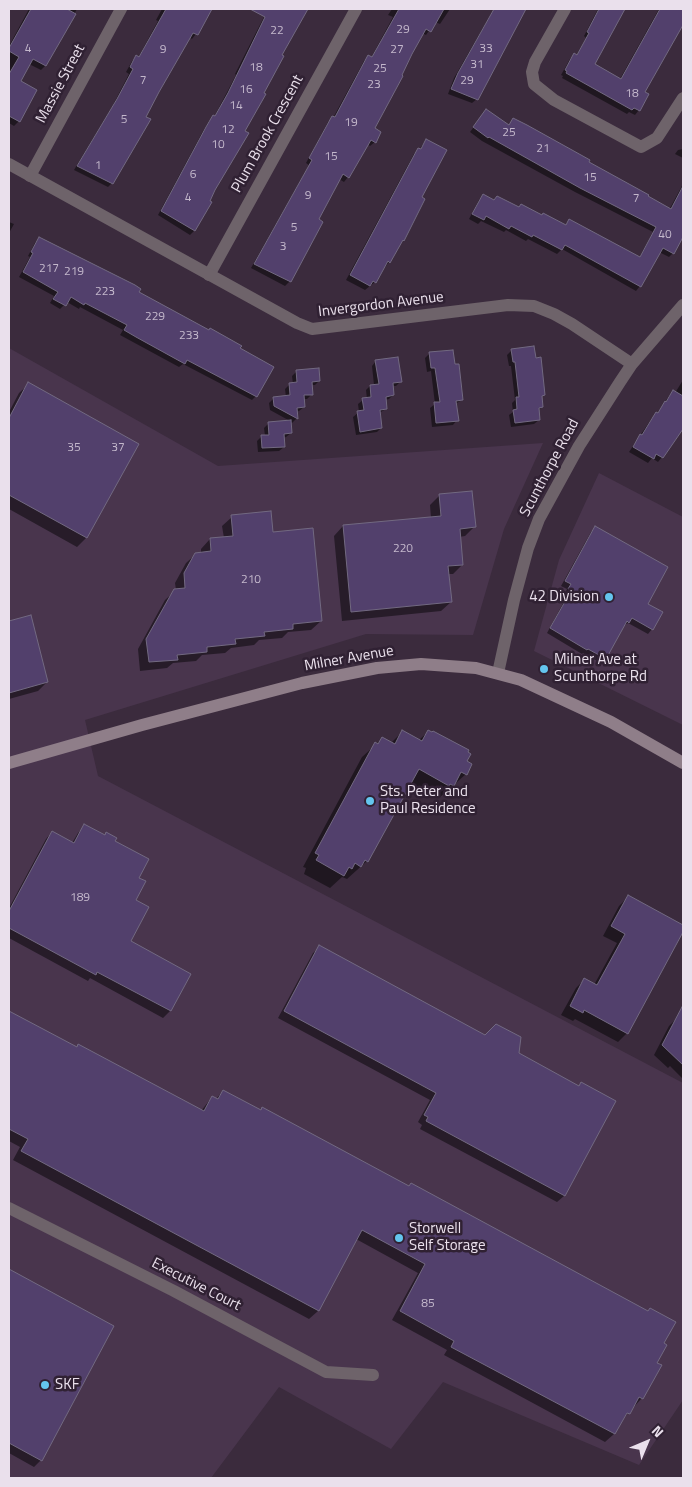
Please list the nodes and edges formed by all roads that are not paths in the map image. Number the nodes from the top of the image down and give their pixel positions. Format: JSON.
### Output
{"nodes":[{"id":1,"x":120,"y":9,"type":"edge"},
{"id":2,"x":356,"y":9,"type":"edge"},
{"id":3,"x":565,"y":9,"type":"edge"},
{"id":4,"x":683,"y":98,"type":"edge"},
{"id":5,"x":9,"y":164,"type":"edge"},
{"id":6,"x":30,"y":176,"type":"junction"},
{"id":7,"x":209,"y":275,"type":"junction"},
{"id":8,"x":683,"y":305,"type":"edge"},
{"id":9,"x":632,"y":364,"type":"junction"},
{"id":10,"x":498,"y":673,"type":"junction"},
{"id":11,"x":9,"y":763,"type":"edge"},
{"id":12,"x":683,"y":763,"type":"edge"},
{"id":13,"x":9,"y":1208,"type":"edge"},
{"id":14,"x":373,"y":1375,"type":"dead end"}],
"edges":[{"from":1,"to":6,"type":"street","name":"Massie Street"},
{"from":2,"to":7,"type":"street","name":"Plum Brook Crescent"},
{"from":3,"to":4,"type":"street"},
{"from":5,"to":6,"type":"street","name":"Invergordon Avenue"},
{"from":6,"to":7,"type":"street","name":"Invergordon Avenue"},
{"from":7,"to":9,"type":"street","name":"Invergordon Avenue"},
{"from":8,"to":9,"type":"street","name":"Scunthorpe Road"},
{"from":9,"to":10,"type":"street","name":"Scunthorpe Road"},
{"from":10,"to":11,"type":"main road","name":"Milner Avenue"},
{"from":10,"to":12,"type":"main road","name":"Milner Avenue"},
{"from":13,"to":14,"type":"street","name":"Executive Court"}]}
